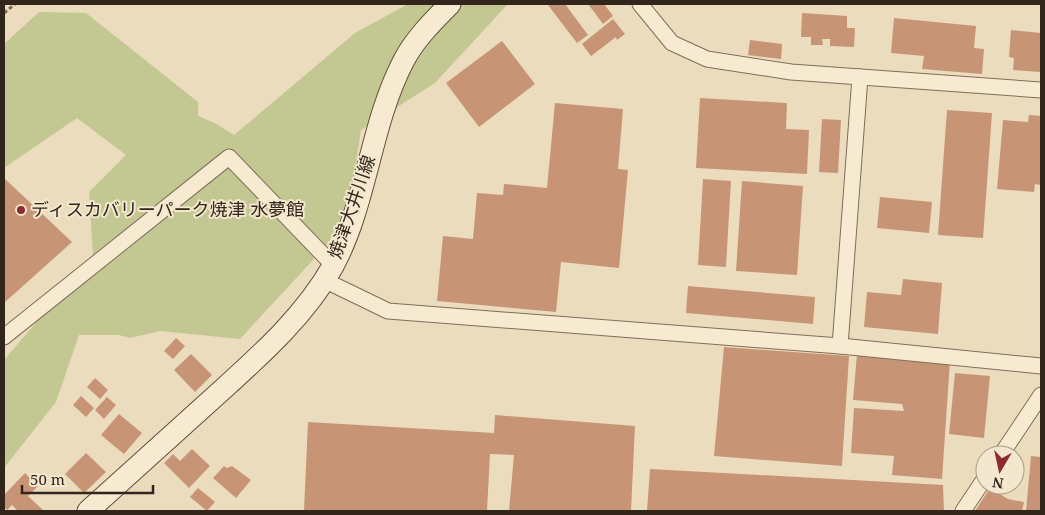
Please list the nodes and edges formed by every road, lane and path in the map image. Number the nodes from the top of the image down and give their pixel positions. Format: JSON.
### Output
{"nodes":[{"id":1,"x":15,"y":4,"type":"edge"},
{"id":2,"x":450,"y":4,"type":"edge"},
{"id":3,"x":640,"y":4,"type":"edge"},
{"id":4,"x":4,"y":13,"type":"edge"},
{"id":5,"x":860,"y":77,"type":"junction"},
{"id":6,"x":1041,"y":90,"type":"edge"},
{"id":7,"x":328,"y":272,"type":"junction"},
{"id":8,"x":4,"y":337,"type":"edge"},
{"id":9,"x":840,"y":346,"type":"junction"},
{"id":10,"x":1041,"y":366,"type":"edge"},
{"id":11,"x":1041,"y":395,"type":"edge"},
{"id":12,"x":1008,"y":445,"type":"edge"},
{"id":13,"x":975,"y":493,"type":"edge"},
{"id":14,"x":88,"y":511,"type":"edge"},
{"id":15,"x":963,"y":511,"type":"edge"}],
"edges":[{"from":1,"to":4,"type":"path"},
{"from":2,"to":7,"type":"main road","name":"焼津大井川線"},
{"from":3,"to":5,"type":"street"},
{"from":5,"to":6,"type":"street"},
{"from":5,"to":9,"type":"street"},
{"from":7,"to":8,"type":"street"},
{"from":7,"to":9,"type":"street"},
{"from":7,"to":14,"type":"main road","name":"焼津大井川線"},
{"from":9,"to":10,"type":"street"},
{"from":11,"to":12,"type":"street"},
{"from":13,"to":15,"type":"street"}]}
